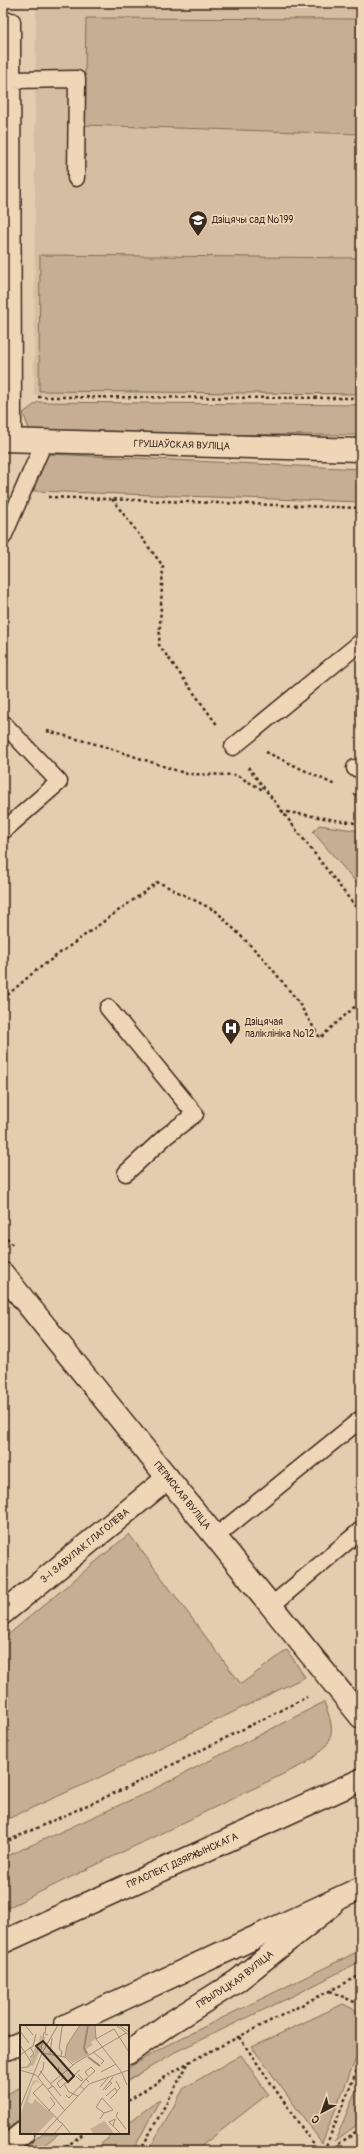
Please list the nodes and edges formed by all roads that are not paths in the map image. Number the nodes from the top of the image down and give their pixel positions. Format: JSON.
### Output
{"nodes":[{"id":1,"x":3,"y":21,"type":"edge"},
{"id":2,"x":12,"y":80,"type":"junction"},
{"id":3,"x":76,"y":178,"type":"dead end"},
{"id":4,"x":8,"y":441,"type":"edge"},
{"id":5,"x":44,"y":442,"type":"junction"},
{"id":6,"x":361,"y":450,"type":"edge"},
{"id":7,"x":3,"y":537,"type":"edge"},
{"id":8,"x":361,"y":642,"type":"edge"},
{"id":9,"x":6,"y":732,"type":"edge"},
{"id":10,"x":238,"y":744,"type":"road end"},
{"id":11,"x":3,"y":831,"type":"edge"},
{"id":12,"x":108,"y":1008,"type":"dead end"},
{"id":13,"x":126,"y":1173,"type":"dead end"},
{"id":14,"x":3,"y":1274,"type":"edge"},
{"id":15,"x":361,"y":1419,"type":"edge"},
{"id":16,"x":168,"y":1478,"type":"junction"},
{"id":17,"x":361,"y":1530,"type":"edge"},
{"id":18,"x":215,"y":1537,"type":"junction"},
{"id":19,"x":271,"y":1606,"type":"junction"},
{"id":20,"x":3,"y":1613,"type":"edge"},
{"id":21,"x":361,"y":1717,"type":"edge"},
{"id":22,"x":361,"y":1780,"type":"edge"},
{"id":23,"x":361,"y":1888,"type":"edge"},
{"id":24,"x":339,"y":1900,"type":"junction"},
{"id":25,"x":3,"y":1942,"type":"edge"},
{"id":26,"x":67,"y":2025,"type":"edge"},
{"id":27,"x":20,"y":2043,"type":"edge"},
{"id":28,"x":3,"y":2050,"type":"edge"},
{"id":29,"x":129,"y":2052,"type":"edge"},
{"id":30,"x":22,"y":2134,"type":"edge"},
{"id":31,"x":3,"y":2149,"type":"edge"}],
"edges":[{"from":1,"to":2,"type":"lane"},
{"from":2,"to":3,"type":"lane"},
{"from":2,"to":4,"type":"lane"},
{"from":4,"to":5,"type":"street","name":"ГРУШАЎСКАЯ ВУЛІЦА"},
{"from":5,"to":6,"type":"street","name":"ГРУШАЎСКАЯ ВУЛІЦА"},
{"from":5,"to":7,"type":"lane"},
{"from":8,"to":10,"type":"lane"},
{"from":9,"to":11,"type":"lane"},
{"from":12,"to":13,"type":"lane"},
{"from":14,"to":16,"type":"street","name":"ПЕРМСКАЯ ВУЛІЦА"},
{"from":15,"to":18,"type":"lane"},
{"from":16,"to":18,"type":"street","name":"ПЕРМСКАЯ ВУЛІЦА"},
{"from":16,"to":20,"type":"street","name":"3-І ЗАВУЛАК ГЛАГОЛЕВА"},
{"from":17,"to":19,"type":"lane"},
{"from":18,"to":19,"type":"street","name":"ПЕРМСКАЯ ВУЛІЦА"},
{"from":19,"to":21,"type":"street","name":"ПЕРМСКАЯ ВУЛІЦА"},
{"from":22,"to":25,"type":"street","name":"ПРАСПЕКТ ДЗЯРЖЫНСКАГА"},
{"from":23,"to":24,"type":"street"},
{"from":24,"to":26,"type":"street"},
{"from":24,"to":29,"type":"street","name":"ПРЫЛУЦКАЯ ВУЛІЦА"},
{"from":27,"to":28,"type":"street"},
{"from":30,"to":31,"type":"street"}]}
